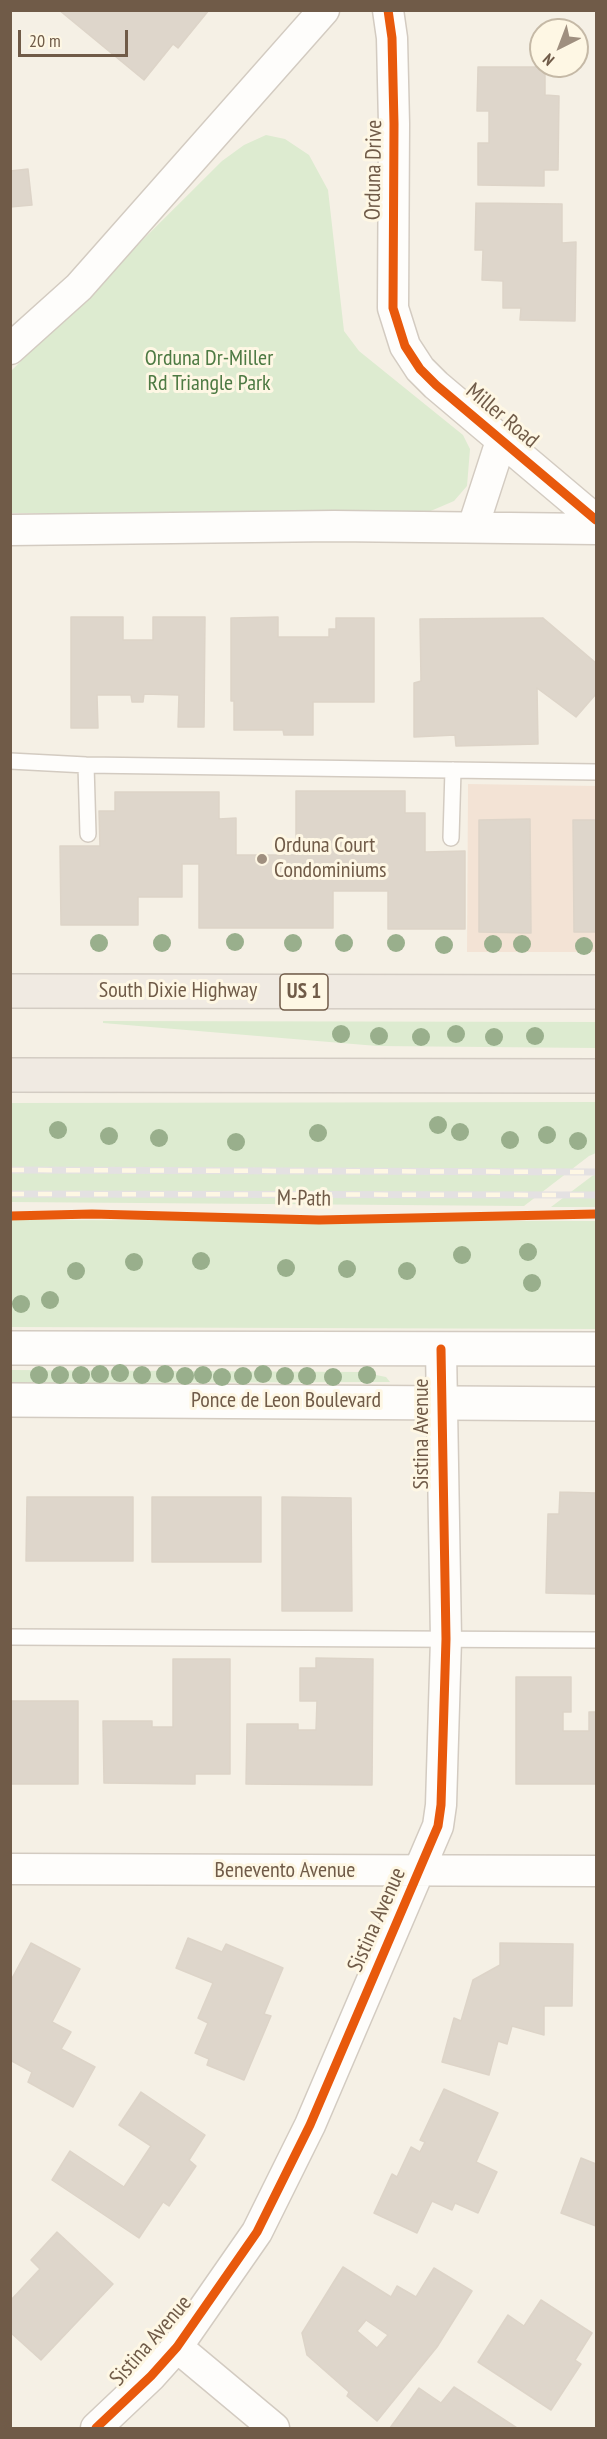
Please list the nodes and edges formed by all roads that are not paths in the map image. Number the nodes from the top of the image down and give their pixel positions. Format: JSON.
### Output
{"nodes":[{"id":1,"x":324,"y":10,"type":"edge"},
{"id":2,"x":388,"y":10,"type":"edge"},
{"id":3,"x":399,"y":330,"type":"joint"},
{"id":4,"x":10,"y":349,"type":"edge"},
{"id":5,"x":501,"y":441,"type":"junction"},
{"id":6,"x":597,"y":519,"type":"edge"},
{"id":7,"x":473,"y":527,"type":"junction"},
{"id":8,"x":597,"y":529,"type":"edge"},
{"id":9,"x":10,"y":530,"type":"edge"},
{"id":10,"x":10,"y":762,"type":"edge"},
{"id":11,"x":86,"y":765,"type":"junction"},
{"id":12,"x":453,"y":770,"type":"junction"},
{"id":13,"x":597,"y":772,"type":"edge"},
{"id":14,"x":88,"y":834,"type":"dead end"},
{"id":15,"x":451,"y":838,"type":"dead end"},
{"id":16,"x":10,"y":991,"type":"edge"},
{"id":17,"x":597,"y":992,"type":"edge"},
{"id":18,"x":10,"y":1075,"type":"edge"},
{"id":19,"x":597,"y":1076,"type":"edge"},
{"id":20,"x":10,"y":1348,"type":"edge"},
{"id":21,"x":441,"y":1349,"type":"junction"},
{"id":22,"x":597,"y":1349,"type":"edge"},
{"id":23,"x":10,"y":1400,"type":"edge"},
{"id":24,"x":441,"y":1401,"type":"junction"},
{"id":25,"x":597,"y":1404,"type":"edge"},
{"id":26,"x":10,"y":1637,"type":"edge"},
{"id":27,"x":446,"y":1639,"type":"junction"},
{"id":28,"x":597,"y":1640,"type":"edge"},
{"id":29,"x":10,"y":1869,"type":"edge"},
{"id":30,"x":420,"y":1871,"type":"junction"},
{"id":31,"x":597,"y":1871,"type":"edge"},
{"id":32,"x":177,"y":2347,"type":"junction"},
{"id":33,"x":96,"y":2428,"type":"edge"},
{"id":34,"x":274,"y":2428,"type":"edge"}],
"edges":[{"from":1,"to":4,"type":"street"},
{"from":2,"to":3,"type":"street","name":"Orduna Drive"},
{"from":3,"to":5,"type":"street","name":"Miller Road"},
{"from":5,"to":6,"type":"street","name":"Miller Road"},
{"from":5,"to":7,"type":"street"},
{"from":7,"to":8,"type":"street"},
{"from":7,"to":9,"type":"street"},
{"from":10,"to":11,"type":"lane"},
{"from":11,"to":12,"type":"lane"},
{"from":11,"to":14,"type":"lane"},
{"from":12,"to":13,"type":"lane"},
{"from":12,"to":15,"type":"lane"},
{"from":16,"to":17,"type":"highway","name":"South Dixie Highway","number":"US 1"},
{"from":18,"to":19,"type":"highway"},
{"from":20,"to":21,"type":"street"},
{"from":21,"to":22,"type":"street"},
{"from":21,"to":24,"type":"street","name":"Sistina Avenue"},
{"from":23,"to":24,"type":"street","name":"Ponce de Leon Boulevard"},
{"from":24,"to":25,"type":"street","name":"Ponce de Leon Boulevard"},
{"from":24,"to":27,"type":"street","name":"Sistina Avenue"},
{"from":26,"to":27,"type":"lane"},
{"from":27,"to":28,"type":"lane"},
{"from":27,"to":30,"type":"street","name":"Sistina Avenue"},
{"from":29,"to":30,"type":"street","name":"Benevento Avenue"},
{"from":30,"to":31,"type":"street","name":"Benevento Avenue"},
{"from":30,"to":32,"type":"street","name":"Sistina Avenue"},
{"from":32,"to":33,"type":"street","name":"Sistina Avenue"},
{"from":32,"to":34,"type":"street"}]}
